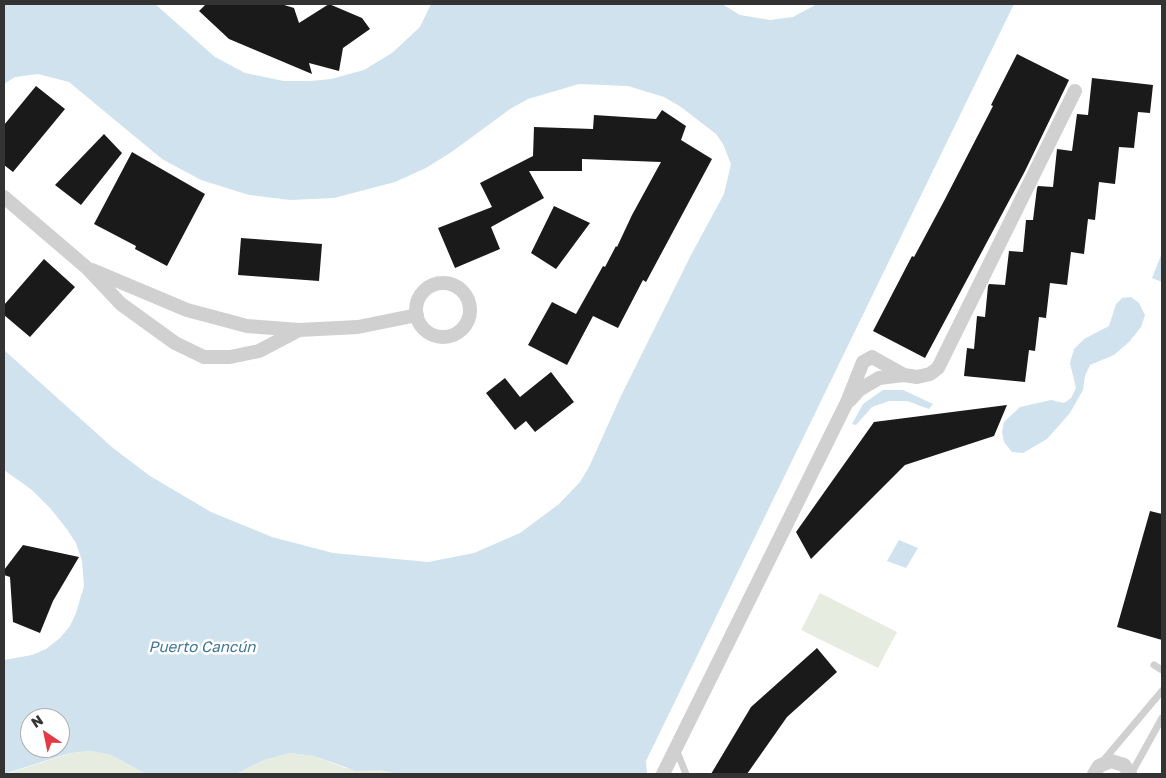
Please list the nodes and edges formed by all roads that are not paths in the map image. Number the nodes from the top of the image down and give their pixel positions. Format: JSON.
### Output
{"nodes":[{"id":1,"x":1075,"y":91,"type":"dead end"},
{"id":2,"x":4,"y":197,"type":"edge"},
{"id":3,"x":87,"y":268,"type":"junction"},
{"id":4,"x":417,"y":315,"type":"dead end"},
{"id":5,"x":299,"y":330,"type":"junction"},
{"id":6,"x":880,"y":361,"type":"junction"},
{"id":7,"x":904,"y":375,"type":"junction"},
{"id":8,"x":879,"y":378,"type":"junction"},
{"id":9,"x":847,"y":402,"type":"junction"},
{"id":10,"x":1154,"y":665,"type":"dead end"},
{"id":11,"x":1162,"y":670,"type":"edge"},
{"id":12,"x":1162,"y":691,"type":"edge"},
{"id":13,"x":1162,"y":718,"type":"edge"},
{"id":14,"x":675,"y":747,"type":"junction"},
{"id":15,"x":1097,"y":770,"type":"edge"},
{"id":16,"x":663,"y":774,"type":"edge"},
{"id":17,"x":686,"y":774,"type":"edge"},
{"id":18,"x":1130,"y":774,"type":"edge"}],
"edges":[{"from":1,"to":7,"type":"street"},
{"from":2,"to":3,"type":"street"},
{"from":3,"to":5,"type":"street"},
{"from":3,"to":5,"type":"street"},
{"from":4,"to":5,"type":"street"},
{"from":6,"to":7,"type":"street"},
{"from":6,"to":8,"type":"street"},
{"from":6,"to":9,"type":"street"},
{"from":7,"to":8,"type":"street"},
{"from":8,"to":9,"type":"street"},
{"from":9,"to":14,"type":"street"},
{"from":10,"to":11,"type":"lane"},
{"from":12,"to":15,"type":"lane"},
{"from":13,"to":18,"type":"lane"},
{"from":14,"to":16,"type":"street"},
{"from":14,"to":17,"type":"lane"},
{"from":15,"to":18,"type":"street"}]}
